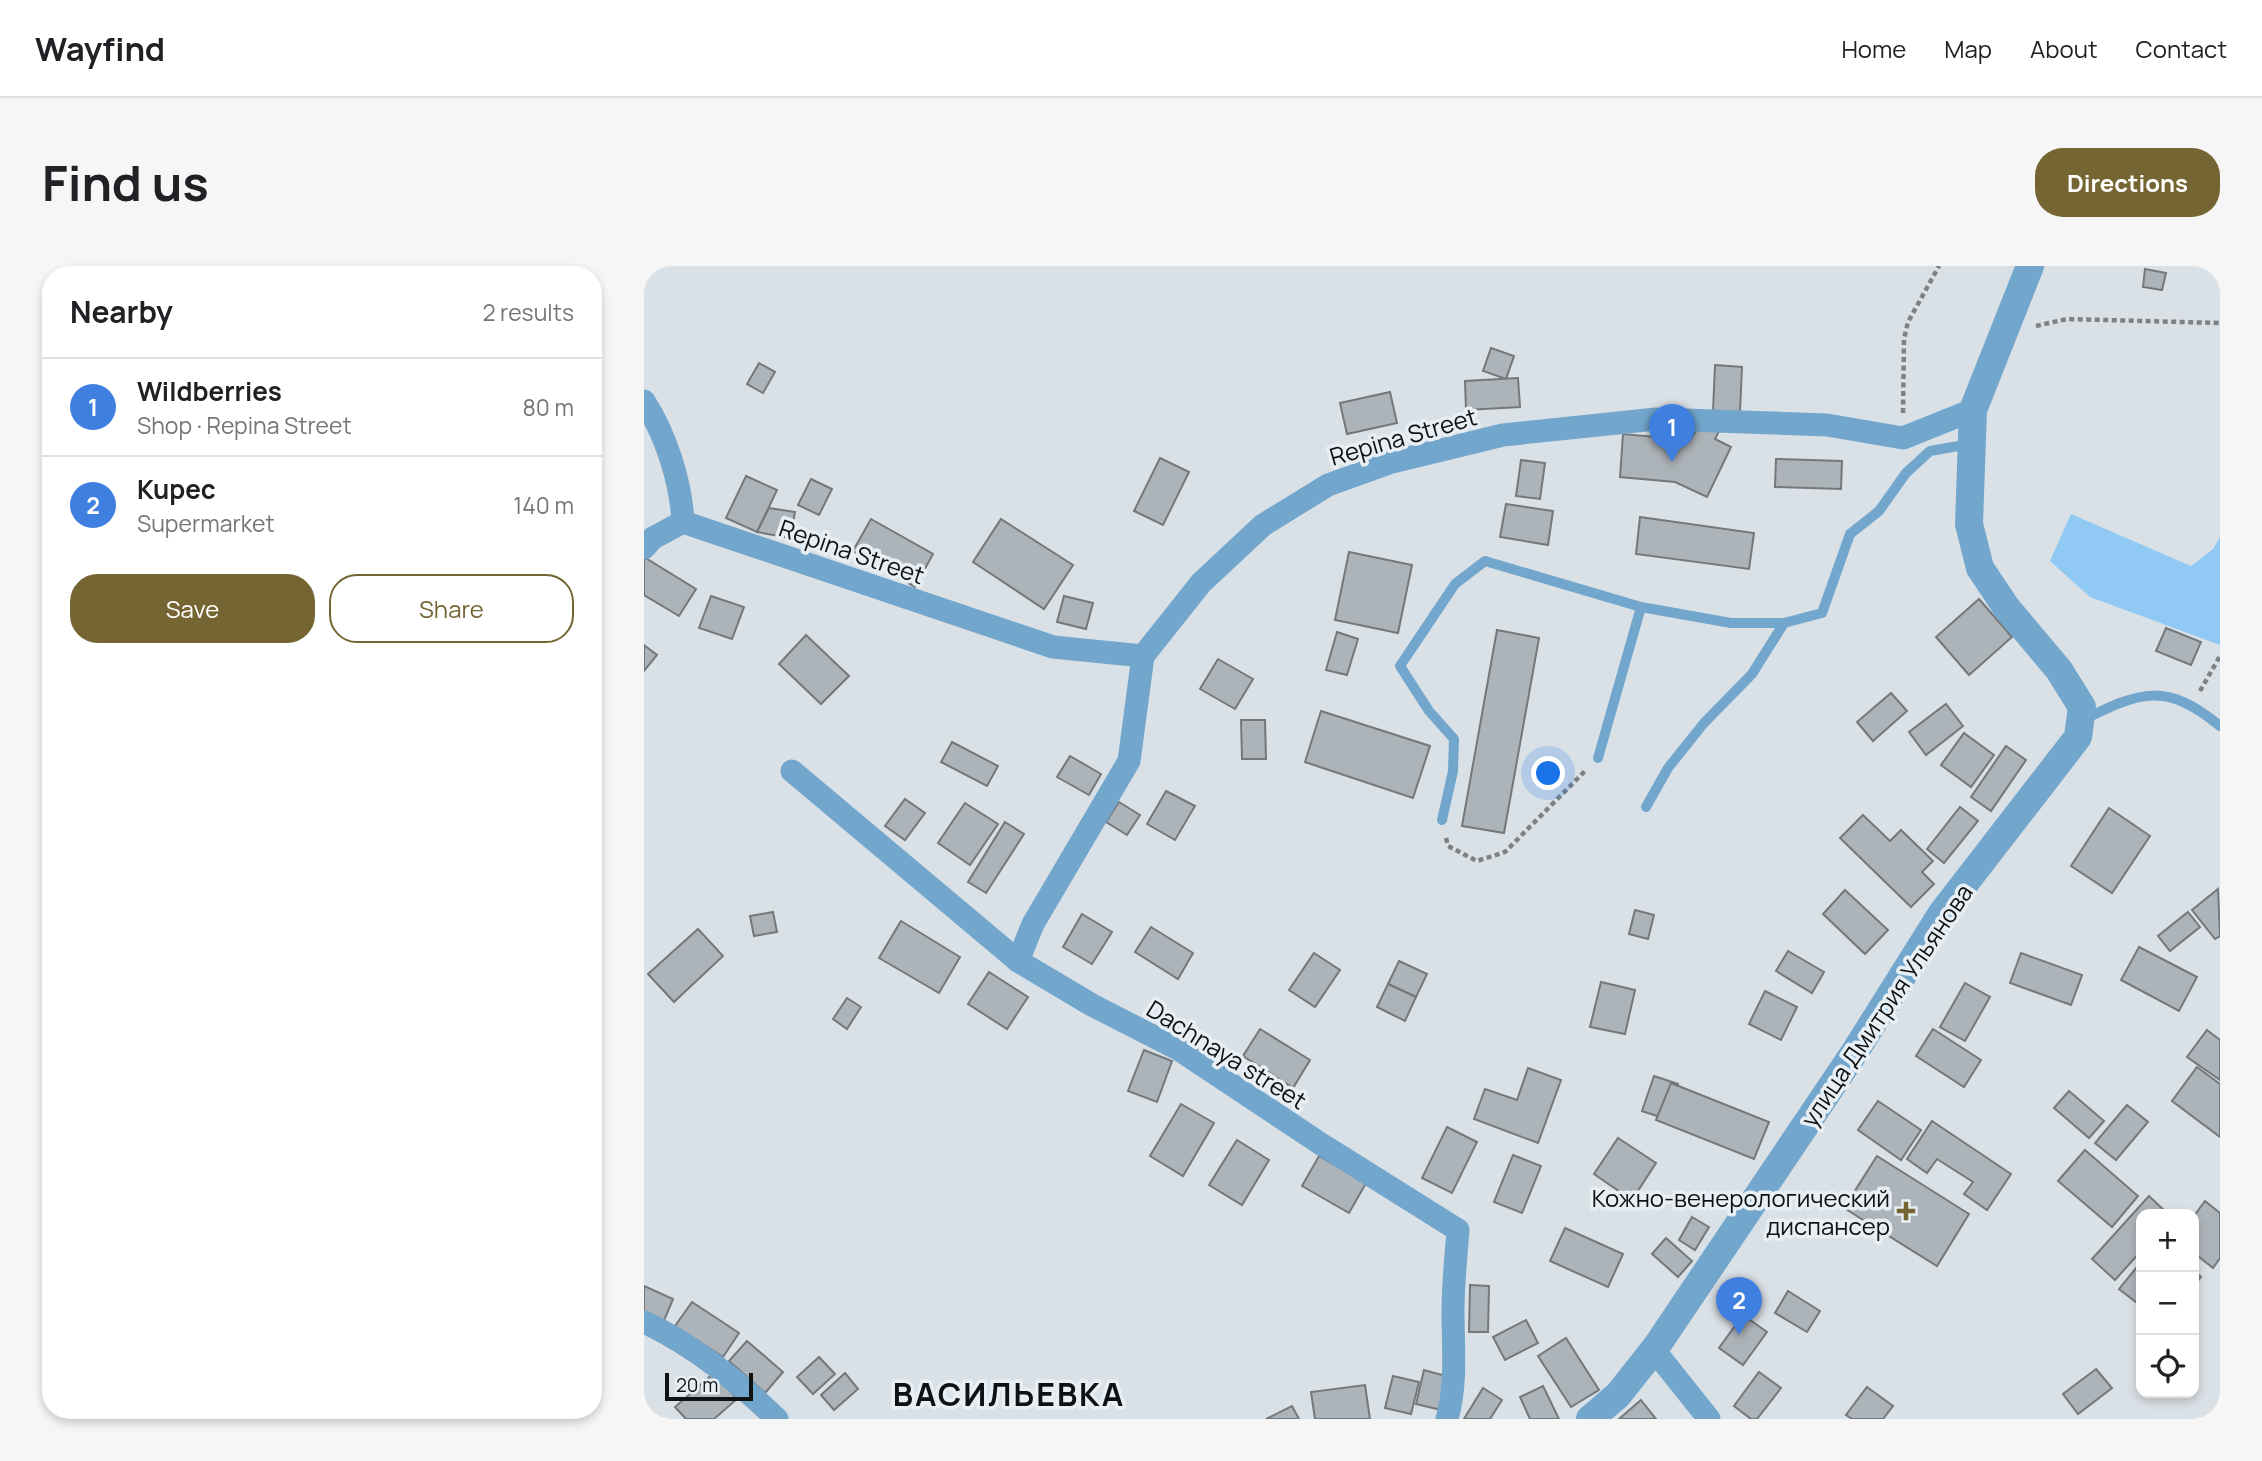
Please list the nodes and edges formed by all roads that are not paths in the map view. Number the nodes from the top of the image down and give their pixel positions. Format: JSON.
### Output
{"nodes":[{"id":1,"x":2030,"y":266,"type":"edge"},
{"id":2,"x":644,"y":401,"type":"edge"},
{"id":3,"x":1973,"y":410,"type":"junction"},
{"id":4,"x":1970,"y":444,"type":"junction"},
{"id":5,"x":683,"y":522,"type":"junction"},
{"id":6,"x":644,"y":548,"type":"edge"},
{"id":7,"x":1641,"y":607,"type":"junction"},
{"id":8,"x":1784,"y":623,"type":"junction"},
{"id":9,"x":1143,"y":656,"type":"junction"},
{"id":10,"x":2082,"y":720,"type":"junction"},
{"id":11,"x":2220,"y":726,"type":"edge"},
{"id":12,"x":1598,"y":758,"type":"road end"},
{"id":13,"x":792,"y":771,"type":"dead end"},
{"id":14,"x":1646,"y":807,"type":"dead end"},
{"id":15,"x":1443,"y":820,"type":"road end"},
{"id":16,"x":1018,"y":961,"type":"junction"},
{"id":17,"x":644,"y":1322,"type":"edge"},
{"id":18,"x":1654,"y":1350,"type":"junction"},
{"id":19,"x":777,"y":1419,"type":"edge"},
{"id":20,"x":1447,"y":1419,"type":"edge"},
{"id":21,"x":1590,"y":1419,"type":"edge"},
{"id":22,"x":1709,"y":1419,"type":"edge"}],
"edges":[{"from":1,"to":3,"type":"street"},
{"from":2,"to":5,"type":"street"},
{"from":3,"to":4,"type":"street"},
{"from":3,"to":9,"type":"street","name":"Repina Street"},
{"from":4,"to":8,"type":"lane"},
{"from":4,"to":10,"type":"street"},
{"from":5,"to":6,"type":"street"},
{"from":5,"to":9,"type":"street","name":"Repina Street"},
{"from":7,"to":8,"type":"lane"},
{"from":7,"to":12,"type":"lane"},
{"from":7,"to":15,"type":"lane"},
{"from":8,"to":14,"type":"lane"},
{"from":9,"to":16,"type":"street"},
{"from":10,"to":11,"type":"lane"},
{"from":10,"to":18,"type":"street","name":"улица Дмитрия Ульянова"},
{"from":13,"to":16,"type":"street","name":"Dachnaya street"},
{"from":16,"to":20,"type":"street","name":"Dachnaya street"},
{"from":17,"to":19,"type":"street"},
{"from":18,"to":21,"type":"street","name":"улица Дмитрия Ульянова"},
{"from":18,"to":22,"type":"street"}]}
